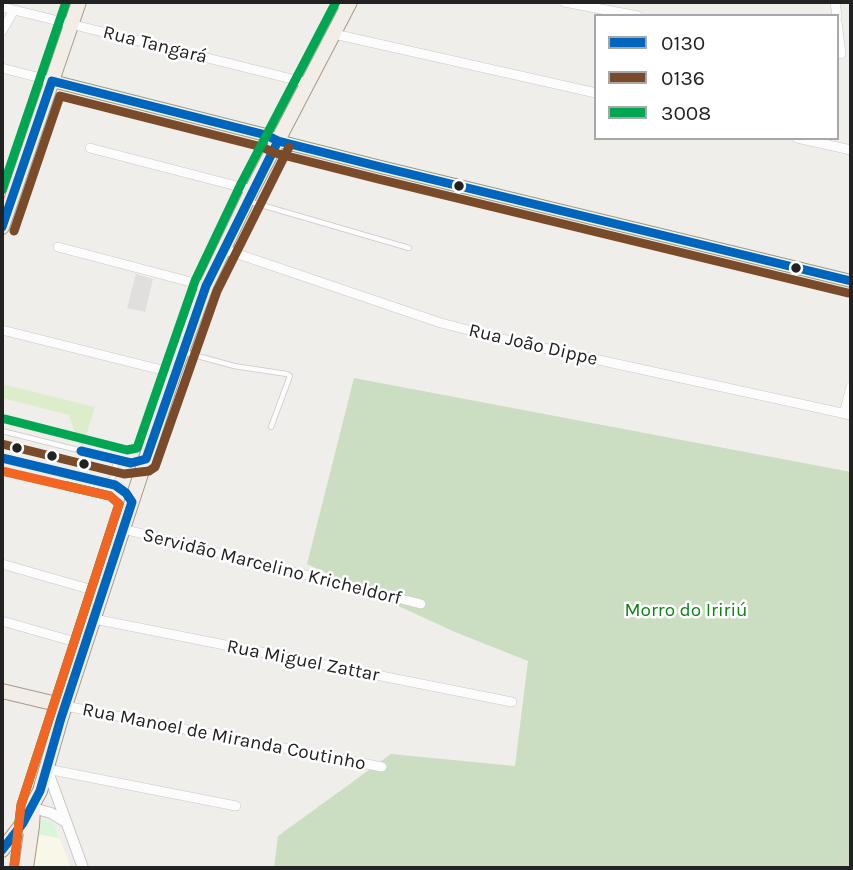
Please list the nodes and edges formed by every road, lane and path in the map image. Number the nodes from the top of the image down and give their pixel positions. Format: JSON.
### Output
{"nodes":[{"id":1,"x":79,"y":2,"type":"edge"},
{"id":2,"x":564,"y":2,"type":"edge"},
{"id":3,"x":344,"y":3,"type":"edge"},
{"id":4,"x":608,"y":6,"type":"edge"},
{"id":5,"x":2,"y":7,"type":"edge"},
{"id":6,"x":14,"y":10,"type":"junction"},
{"id":7,"x":632,"y":14,"type":"edge"},
{"id":8,"x":71,"y":25,"type":"junction"},
{"id":9,"x":2,"y":31,"type":"edge"},
{"id":10,"x":334,"y":34,"type":"junction"},
{"id":11,"x":839,"y":54,"type":"edge"},
{"id":12,"x":851,"y":56,"type":"edge"},
{"id":13,"x":2,"y":68,"type":"edge"},
{"id":14,"x":52,"y":81,"type":"junction"},
{"id":15,"x":308,"y":83,"type":"junction"},
{"id":16,"x":594,"y":93,"type":"edge"},
{"id":17,"x":806,"y":140,"type":"edge"},
{"id":18,"x":278,"y":141,"type":"junction"},
{"id":19,"x":90,"y":148,"type":"dead end"},
{"id":20,"x":851,"y":150,"type":"edge"},
{"id":21,"x":249,"y":195,"type":"junction"},
{"id":22,"x":2,"y":227,"type":"edge"},
{"id":23,"x":58,"y":247,"type":"dead end"},
{"id":24,"x":409,"y":248,"type":"dead end"},
{"id":25,"x":223,"y":249,"type":"junction"},
{"id":26,"x":851,"y":282,"type":"edge"},
{"id":27,"x":206,"y":286,"type":"junction"},
{"id":28,"x":2,"y":330,"type":"edge"},
{"id":29,"x":182,"y":351,"type":"junction"},
{"id":30,"x":174,"y":373,"type":"junction"},
{"id":31,"x":851,"y":387,"type":"edge"},
{"id":32,"x":848,"y":414,"type":"edge"},
{"id":33,"x":271,"y":427,"type":"dead end"},
{"id":34,"x":2,"y":432,"type":"edge"},
{"id":35,"x":108,"y":457,"type":"junction"},
{"id":36,"x":2,"y":458,"type":"edge"},
{"id":37,"x":146,"y":459,"type":"junction"},
{"id":38,"x":101,"y":482,"type":"junction"},
{"id":39,"x":132,"y":502,"type":"junction"},
{"id":40,"x":123,"y":530,"type":"junction"},
{"id":41,"x":2,"y":564,"type":"edge"},
{"id":42,"x":103,"y":593,"type":"junction"},
{"id":43,"x":421,"y":604,"type":"dead end"},
{"id":44,"x":94,"y":619,"type":"junction"},
{"id":45,"x":2,"y":621,"type":"edge"},
{"id":46,"x":86,"y":645,"type":"junction"},
{"id":47,"x":2,"y":691,"type":"edge"},
{"id":48,"x":512,"y":702,"type":"dead end"},
{"id":49,"x":65,"y":706,"type":"junction"},
{"id":50,"x":382,"y":767,"type":"dead end"},
{"id":51,"x":47,"y":769,"type":"junction"},
{"id":52,"x":236,"y":806,"type":"dead end"},
{"id":53,"x":33,"y":808,"type":"junction"},
{"id":54,"x":64,"y":821,"type":"junction"},
{"id":55,"x":2,"y":850,"type":"edge"},
{"id":56,"x":26,"y":868,"type":"edge"},
{"id":57,"x":83,"y":868,"type":"edge"}],
"edges":[{"from":1,"to":8,"type":"main road"},
{"from":2,"to":4,"type":"street"},
{"from":3,"to":10,"type":"main road"},
{"from":4,"to":7,"type":"street"},
{"from":5,"to":6,"type":"street","name":"Rua Tangará"},
{"from":6,"to":8,"type":"street","name":"Rua Tangará"},
{"from":6,"to":9,"type":"street"},
{"from":8,"to":14,"type":"main road"},
{"from":8,"to":15,"type":"street","name":"Rua Tangará"},
{"from":10,"to":15,"type":"main road"},
{"from":10,"to":16,"type":"street"},
{"from":11,"to":12,"type":"street"},
{"from":13,"to":14,"type":"street"},
{"from":14,"to":18,"type":"main road"},
{"from":14,"to":22,"type":"main road"},
{"from":15,"to":18,"type":"main road"},
{"from":17,"to":20,"type":"street"},
{"from":18,"to":21,"type":"main road"},
{"from":18,"to":26,"type":"main road"},
{"from":19,"to":21,"type":"street"},
{"from":21,"to":24,"type":"lane"},
{"from":21,"to":25,"type":"main road"},
{"from":23,"to":27,"type":"street"},
{"from":25,"to":27,"type":"main road"},
{"from":25,"to":32,"type":"street","name":"Rua João Dippe"},
{"from":27,"to":29,"type":"main road"},
{"from":28,"to":30,"type":"street"},
{"from":29,"to":30,"type":"main road"},
{"from":29,"to":33,"type":"lane"},
{"from":30,"to":37,"type":"main road"},
{"from":31,"to":32,"type":"street"},
{"from":34,"to":35,"type":"lane"},
{"from":35,"to":37,"type":"lane"},
{"from":35,"to":38,"type":"lane"},
{"from":36,"to":38,"type":"lane"},
{"from":37,"to":39,"type":"main road"},
{"from":38,"to":39,"type":"lane"},
{"from":39,"to":40,"type":"main road"},
{"from":40,"to":42,"type":"main road"},
{"from":40,"to":43,"type":"street","name":"Servidão Marcelino Kricheldorf"},
{"from":41,"to":42,"type":"street"},
{"from":42,"to":44,"type":"main road"},
{"from":44,"to":46,"type":"main road"},
{"from":44,"to":48,"type":"street","name":"Rua Miguel Zattar"},
{"from":45,"to":46,"type":"street"},
{"from":46,"to":49,"type":"main road"},
{"from":47,"to":49,"type":"main road"},
{"from":49,"to":50,"type":"street","name":"Rua Manoel de Miranda Coutinho"},
{"from":49,"to":51,"type":"main road"},
{"from":51,"to":52,"type":"street"},
{"from":51,"to":53,"type":"main road"},
{"from":51,"to":54,"type":"street"},
{"from":53,"to":54,"type":"street"},
{"from":53,"to":55,"type":"main road"},
{"from":53,"to":56,"type":"main road"},
{"from":54,"to":57,"type":"street"}]}
